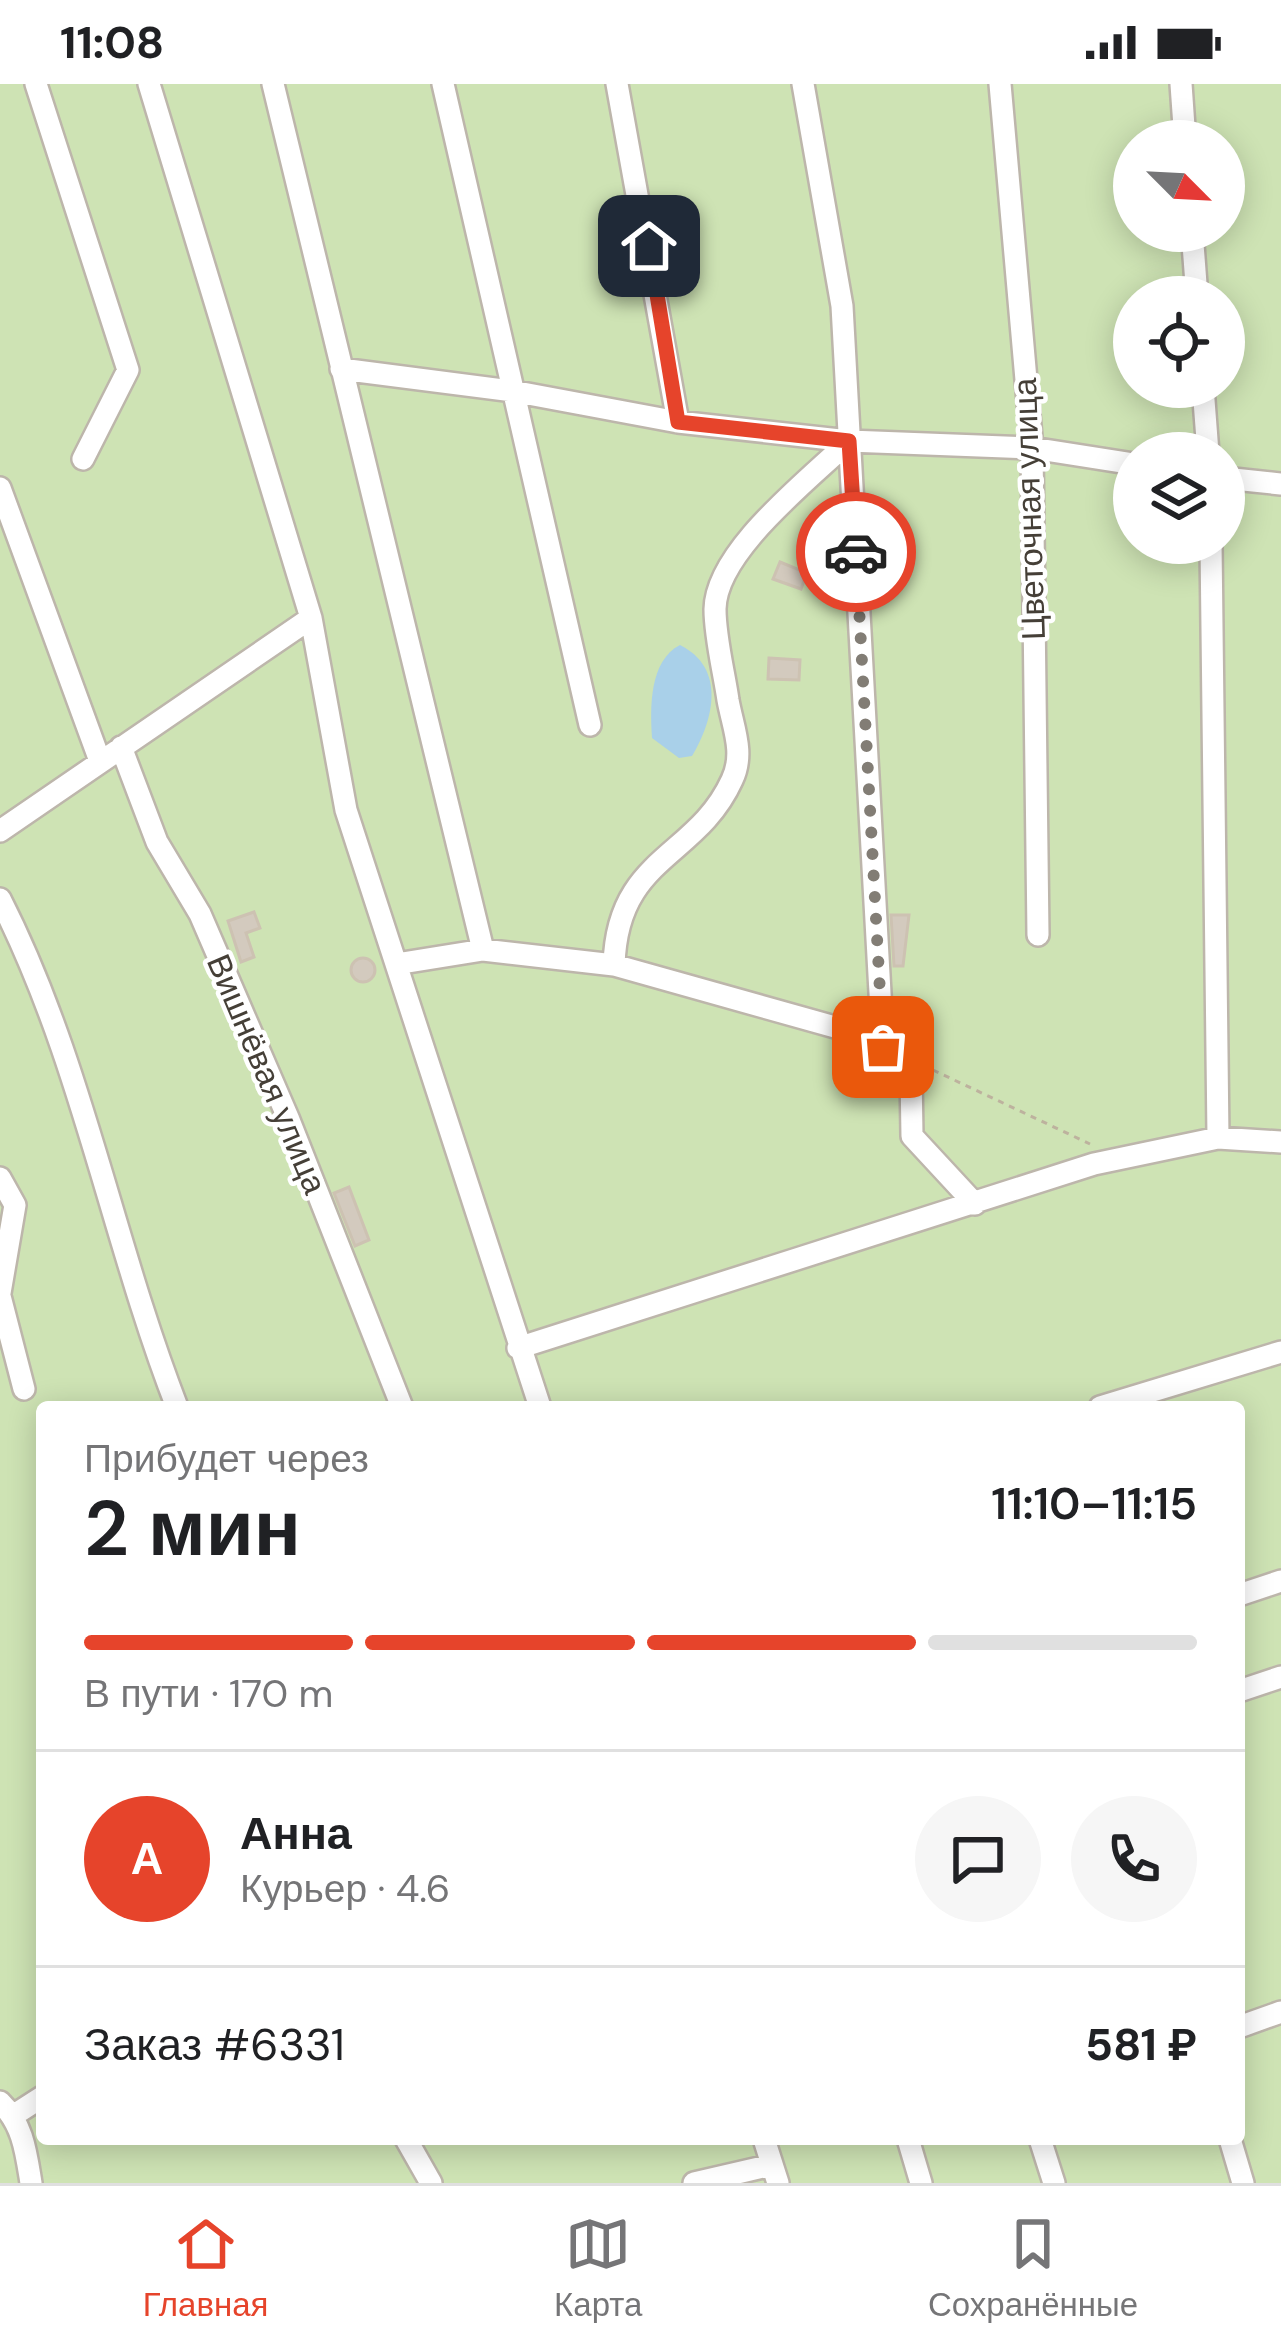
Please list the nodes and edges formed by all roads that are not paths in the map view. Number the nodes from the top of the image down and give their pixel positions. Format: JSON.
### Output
{"nodes":[{"id":1,"x":36,"y":84,"type":"edge"},
{"id":2,"x":149,"y":84,"type":"edge"},
{"id":3,"x":273,"y":84,"type":"edge"},
{"id":4,"x":443,"y":84,"type":"edge"},
{"id":5,"x":617,"y":84,"type":"edge"},
{"id":6,"x":803,"y":84,"type":"edge"},
{"id":7,"x":1000,"y":84,"type":"edge"},
{"id":8,"x":1181,"y":84,"type":"edge"},
{"id":9,"x":1184,"y":120,"type":"edge"},
{"id":10,"x":341,"y":369,"type":"junction"},
{"id":11,"x":512,"y":391,"type":"junction"},
{"id":12,"x":678,"y":422,"type":"junction"},
{"id":13,"x":849,"y":441,"type":"junction"},
{"id":14,"x":1032,"y":448,"type":"junction"},
{"id":15,"x":83,"y":459,"type":"dead end"},
{"id":16,"x":1113,"y":461,"type":"edge"},
{"id":17,"x":1245,"y":480,"type":"edge"},
{"id":18,"x":1281,"y":484,"type":"edge"},
{"id":19,"x":0,"y":488,"type":"edge"},
{"id":20,"x":1211,"y":564,"type":"edge"},
{"id":21,"x":311,"y":619,"type":"junction"},
{"id":22,"x":590,"y":724,"type":"dead end"},
{"id":23,"x":121,"y":747,"type":"junction"},
{"id":24,"x":100,"y":761,"type":"junction"},
{"id":25,"x":0,"y":831,"type":"edge"},
{"id":26,"x":0,"y":899,"type":"edge"},
{"id":27,"x":1038,"y":935,"type":"dead end"},
{"id":28,"x":484,"y":950,"type":"junction"},
{"id":29,"x":397,"y":964,"type":"junction"},
{"id":30,"x":614,"y":965,"type":"junction"},
{"id":31,"x":883,"y":1047,"type":"junction"},
{"id":32,"x":1218,"y":1138,"type":"junction"},
{"id":33,"x":1281,"y":1142,"type":"edge"},
{"id":34,"x":0,"y":1178,"type":"edge"},
{"id":35,"x":975,"y":1204,"type":"junction"},
{"id":36,"x":0,"y":1295,"type":"edge"},
{"id":37,"x":518,"y":1348,"type":"junction"},
{"id":38,"x":1281,"y":1352,"type":"edge"},
{"id":39,"x":24,"y":1389,"type":"dead end"},
{"id":40,"x":175,"y":1401,"type":"edge"},
{"id":41,"x":400,"y":1401,"type":"edge"},
{"id":42,"x":538,"y":1401,"type":"edge"},
{"id":43,"x":1120,"y":1401,"type":"edge"},
{"id":44,"x":1281,"y":1581,"type":"edge"},
{"id":45,"x":1245,"y":1593,"type":"edge"},
{"id":46,"x":1281,"y":1677,"type":"edge"},
{"id":47,"x":1245,"y":1689,"type":"edge"},
{"id":48,"x":1281,"y":2012,"type":"edge"},
{"id":49,"x":1245,"y":2025,"type":"edge"},
{"id":50,"x":36,"y":2099,"type":"edge"},
{"id":51,"x":7,"y":2108,"type":"edge"},
{"id":52,"x":409,"y":2145,"type":"edge"},
{"id":53,"x":766,"y":2145,"type":"edge"},
{"id":54,"x":910,"y":2145,"type":"edge"},
{"id":55,"x":1042,"y":2145,"type":"edge"},
{"id":56,"x":1232,"y":2145,"type":"edge"},
{"id":57,"x":775,"y":2174,"type":"edge"},
{"id":58,"x":31,"y":2183,"type":"edge"},
{"id":59,"x":431,"y":2183,"type":"edge"},
{"id":60,"x":694,"y":2183,"type":"edge"},
{"id":61,"x":921,"y":2183,"type":"edge"},
{"id":62,"x":1054,"y":2183,"type":"edge"},
{"id":63,"x":1244,"y":2183,"type":"edge"}],
"edges":[{"from":1,"to":15,"type":"street"},
{"from":2,"to":21,"type":"street"},
{"from":3,"to":10,"type":"street"},
{"from":4,"to":11,"type":"street"},
{"from":5,"to":12,"type":"street"},
{"from":6,"to":13,"type":"street"},
{"from":7,"to":14,"type":"street","name":"Цветочная улица"},
{"from":8,"to":9,"type":"street"},
{"from":10,"to":11,"type":"street"},
{"from":10,"to":28,"type":"street"},
{"from":11,"to":12,"type":"street"},
{"from":11,"to":22,"type":"street"},
{"from":12,"to":13,"type":"street"},
{"from":13,"to":14,"type":"street"},
{"from":13,"to":30,"type":"street"},
{"from":13,"to":31,"type":"street"},
{"from":14,"to":16,"type":"street"},
{"from":14,"to":27,"type":"street","name":"Цветочная улица"},
{"from":17,"to":18,"type":"street"},
{"from":19,"to":24,"type":"street"},
{"from":20,"to":32,"type":"street"},
{"from":21,"to":23,"type":"street"},
{"from":21,"to":29,"type":"street"},
{"from":23,"to":24,"type":"street"},
{"from":23,"to":41,"type":"street","name":"Вишнёвая улица"},
{"from":24,"to":25,"type":"street"},
{"from":26,"to":40,"type":"street"},
{"from":28,"to":29,"type":"street"},
{"from":28,"to":30,"type":"street"},
{"from":29,"to":37,"type":"street"},
{"from":30,"to":31,"type":"street"},
{"from":31,"to":35,"type":"street"},
{"from":32,"to":33,"type":"street"},
{"from":32,"to":35,"type":"street"},
{"from":34,"to":36,"type":"street"},
{"from":35,"to":37,"type":"street"},
{"from":36,"to":39,"type":"street"},
{"from":37,"to":42,"type":"street"},
{"from":38,"to":43,"type":"street"},
{"from":44,"to":45,"type":"street"},
{"from":46,"to":47,"type":"street"},
{"from":48,"to":49,"type":"street"},
{"from":50,"to":51,"type":"street"},
{"from":51,"to":58,"type":"street"},
{"from":52,"to":59,"type":"street"},
{"from":53,"to":57,"type":"street"},
{"from":54,"to":61,"type":"street"},
{"from":55,"to":62,"type":"street"},
{"from":56,"to":63,"type":"street"},
{"from":57,"to":60,"type":"street"}]}
